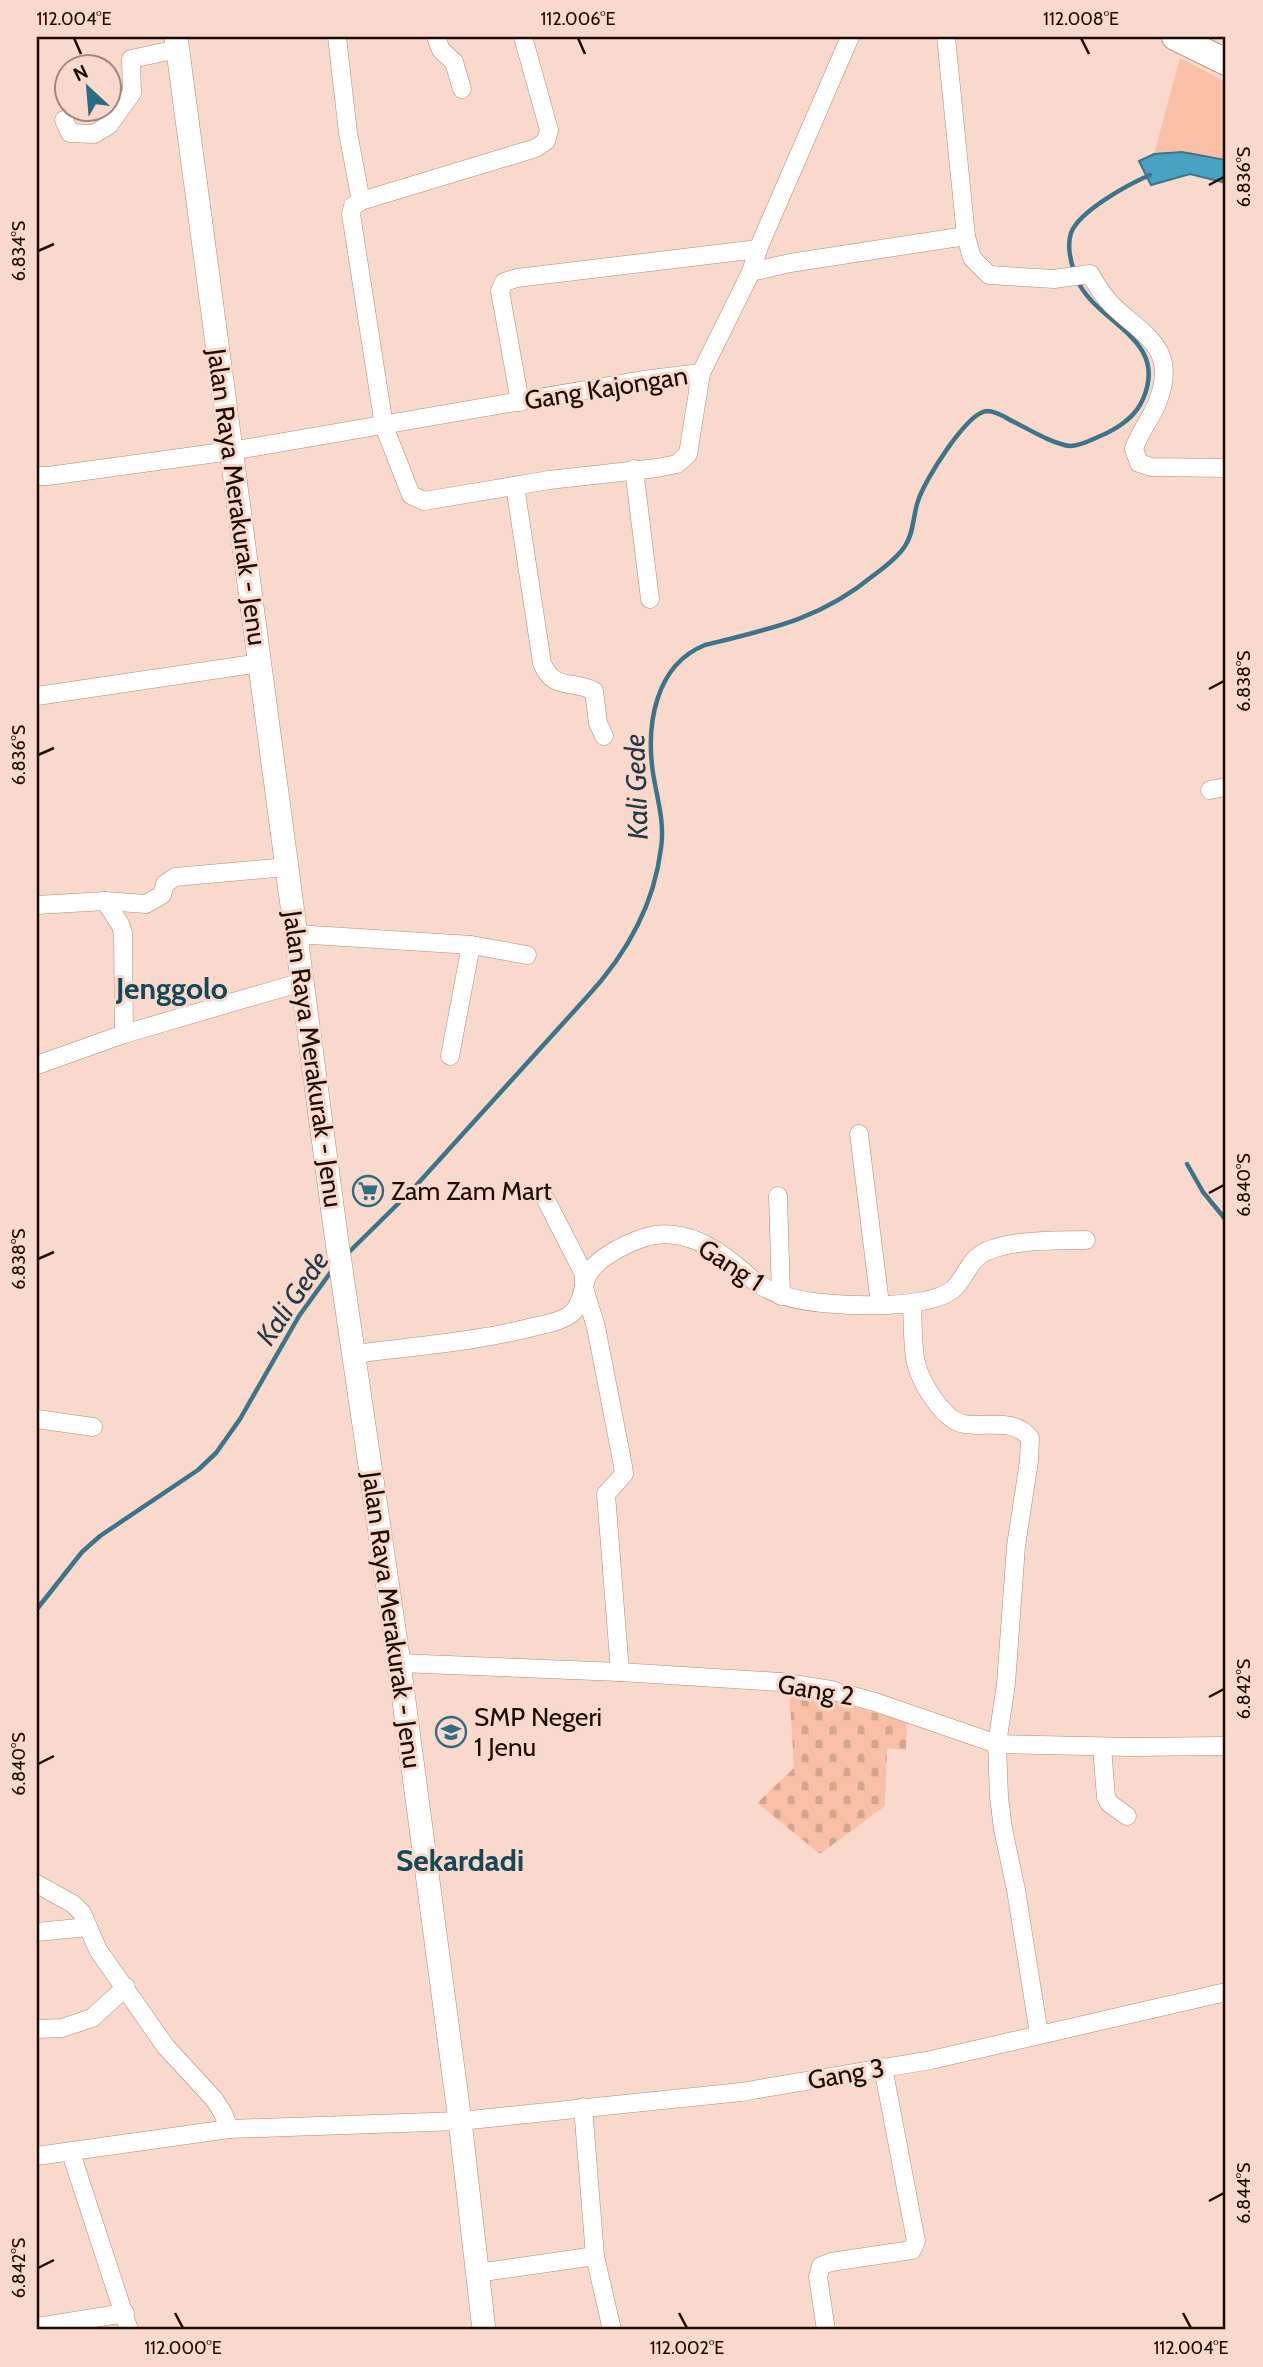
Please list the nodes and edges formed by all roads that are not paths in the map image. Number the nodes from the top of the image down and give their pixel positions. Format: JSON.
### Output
{"nodes":[{"id":1,"x":337,"y":37,"type":"edge"},
{"id":2,"x":436,"y":37,"type":"edge"},
{"id":3,"x":523,"y":37,"type":"edge"},
{"id":4,"x":849,"y":37,"type":"edge"},
{"id":5,"x":946,"y":37,"type":"edge"},
{"id":6,"x":1175,"y":37,"type":"edge"},
{"id":7,"x":177,"y":43,"type":"edge"},
{"id":8,"x":1226,"y":62,"type":"edge"},
{"id":9,"x":462,"y":89,"type":"dead end"},
{"id":10,"x":122,"y":106,"type":"edge"},
{"id":11,"x":65,"y":122,"type":"edge"},
{"id":12,"x":110,"y":122,"type":"edge"},
{"id":13,"x":361,"y":201,"type":"junction"},
{"id":14,"x":966,"y":236,"type":"junction"},
{"id":15,"x":758,"y":249,"type":"junction"},
{"id":16,"x":751,"y":272,"type":"junction"},
{"id":17,"x":701,"y":373,"type":"junction"},
{"id":18,"x":520,"y":402,"type":"junction"},
{"id":19,"x":384,"y":426,"type":"junction"},
{"id":20,"x":231,"y":451,"type":"junction"},
{"id":21,"x":1226,"y":468,"type":"edge"},
{"id":22,"x":634,"y":469,"type":"junction"},
{"id":23,"x":37,"y":476,"type":"edge"},
{"id":24,"x":515,"y":486,"type":"junction"},
{"id":25,"x":650,"y":599,"type":"dead end"},
{"id":26,"x":260,"y":663,"type":"junction"},
{"id":27,"x":37,"y":696,"type":"edge"},
{"id":28,"x":604,"y":736,"type":"dead end"},
{"id":29,"x":287,"y":867,"type":"junction"},
{"id":30,"x":104,"y":901,"type":"junction"},
{"id":31,"x":37,"y":905,"type":"edge"},
{"id":32,"x":296,"y":934,"type":"junction"},
{"id":33,"x":471,"y":946,"type":"junction"},
{"id":34,"x":527,"y":955,"type":"dead end"},
{"id":35,"x":302,"y":982,"type":"junction"},
{"id":36,"x":124,"y":1034,"type":"junction"},
{"id":37,"x":450,"y":1056,"type":"dead end"},
{"id":38,"x":37,"y":1065,"type":"edge"},
{"id":39,"x":859,"y":1134,"type":"dead end"},
{"id":40,"x":778,"y":1196,"type":"dead end"},
{"id":41,"x":546,"y":1200,"type":"dead end"},
{"id":42,"x":1086,"y":1240,"type":"dead end"},
{"id":43,"x":584,"y":1288,"type":"junction"},
{"id":44,"x":781,"y":1296,"type":"junction"},
{"id":45,"x":880,"y":1304,"type":"junction"},
{"id":46,"x":912,"y":1304,"type":"junction"},
{"id":47,"x":355,"y":1354,"type":"junction"},
{"id":48,"x":37,"y":1419,"type":"edge"},
{"id":49,"x":93,"y":1427,"type":"dead end"},
{"id":50,"x":399,"y":1663,"type":"junction"},
{"id":51,"x":621,"y":1672,"type":"junction"},
{"id":52,"x":998,"y":1744,"type":"junction"},
{"id":53,"x":1226,"y":1746,"type":"edge"},
{"id":54,"x":1102,"y":1747,"type":"junction"},
{"id":55,"x":1127,"y":1816,"type":"dead end"},
{"id":56,"x":37,"y":1884,"type":"edge"},
{"id":57,"x":88,"y":1927,"type":"junction"},
{"id":58,"x":37,"y":1932,"type":"edge"},
{"id":59,"x":125,"y":1987,"type":"junction"},
{"id":60,"x":1226,"y":1992,"type":"edge"},
{"id":61,"x":37,"y":2029,"type":"edge"},
{"id":62,"x":1039,"y":2034,"type":"junction"},
{"id":63,"x":883,"y":2067,"type":"junction"},
{"id":64,"x":583,"y":2107,"type":"junction"},
{"id":65,"x":460,"y":2121,"type":"junction"},
{"id":66,"x":229,"y":2129,"type":"junction"},
{"id":67,"x":71,"y":2153,"type":"junction"},
{"id":68,"x":37,"y":2156,"type":"edge"},
{"id":69,"x":595,"y":2256,"type":"junction"},
{"id":70,"x":477,"y":2273,"type":"junction"},
{"id":71,"x":127,"y":2322,"type":"edge"},
{"id":72,"x":37,"y":2327,"type":"edge"},
{"id":73,"x":484,"y":2330,"type":"edge"},
{"id":74,"x":612,"y":2330,"type":"edge"},
{"id":75,"x":826,"y":2330,"type":"edge"}],
"edges":[{"from":1,"to":13,"type":"street"},
{"from":2,"to":9,"type":"street"},
{"from":3,"to":13,"type":"street"},
{"from":4,"to":15,"type":"street","name":"Gang Kajongan"},
{"from":5,"to":14,"type":"street"},
{"from":6,"to":8,"type":"highway"},
{"from":7,"to":10,"type":"street"},
{"from":7,"to":20,"type":"main road","name":"Jalan Raya Merakurak - Jenu"},
{"from":11,"to":12,"type":"street"},
{"from":13,"to":19,"type":"street"},
{"from":14,"to":16,"type":"street"},
{"from":14,"to":21,"type":"street"},
{"from":15,"to":16,"type":"street","name":"Gang Kajongan"},
{"from":15,"to":18,"type":"street"},
{"from":16,"to":17,"type":"street","name":"Gang Kajongan"},
{"from":17,"to":18,"type":"street","name":"Gang Kajongan"},
{"from":17,"to":22,"type":"street"},
{"from":18,"to":19,"type":"street","name":"Gang Kajongan"},
{"from":19,"to":20,"type":"street","name":"Gang Kajongan"},
{"from":19,"to":24,"type":"street"},
{"from":20,"to":23,"type":"street","name":"Gang Kajongan"},
{"from":20,"to":26,"type":"main road","name":"Jalan Raya Merakurak - Jenu"},
{"from":22,"to":24,"type":"street"},
{"from":22,"to":25,"type":"street"},
{"from":24,"to":28,"type":"street"},
{"from":26,"to":27,"type":"street"},
{"from":26,"to":29,"type":"main road","name":"Jalan Raya Merakurak - Jenu"},
{"from":29,"to":30,"type":"street"},
{"from":29,"to":32,"type":"main road","name":"Jalan Raya Merakurak - Jenu"},
{"from":30,"to":31,"type":"street"},
{"from":30,"to":36,"type":"street"},
{"from":32,"to":33,"type":"street"},
{"from":32,"to":35,"type":"main road","name":"Jalan Raya Merakurak - Jenu"},
{"from":33,"to":34,"type":"street"},
{"from":33,"to":37,"type":"street"},
{"from":35,"to":36,"type":"street"},
{"from":35,"to":47,"type":"main road","name":"Jalan Raya Merakurak - Jenu"},
{"from":36,"to":38,"type":"street"},
{"from":39,"to":45,"type":"street"},
{"from":40,"to":44,"type":"street"},
{"from":41,"to":43,"type":"street"},
{"from":42,"to":46,"type":"street","name":"Gang 1"},
{"from":43,"to":44,"type":"street","name":"Gang 1"},
{"from":43,"to":47,"type":"street","name":"Gang 1"},
{"from":43,"to":51,"type":"street"},
{"from":44,"to":45,"type":"street","name":"Gang 1"},
{"from":45,"to":46,"type":"street","name":"Gang 1"},
{"from":46,"to":52,"type":"street"},
{"from":47,"to":50,"type":"main road","name":"Jalan Raya Merakurak - Jenu"},
{"from":48,"to":49,"type":"street"},
{"from":50,"to":51,"type":"street","name":"Gang 2"},
{"from":50,"to":65,"type":"main road","name":"Jalan Raya Merakurak - Jenu"},
{"from":51,"to":52,"type":"street","name":"Gang 2"},
{"from":52,"to":54,"type":"street","name":"Gang 2"},
{"from":52,"to":62,"type":"street"},
{"from":53,"to":54,"type":"street","name":"Gang 2"},
{"from":54,"to":55,"type":"street"},
{"from":56,"to":57,"type":"street"},
{"from":57,"to":58,"type":"street"},
{"from":57,"to":59,"type":"street"},
{"from":59,"to":61,"type":"street"},
{"from":59,"to":66,"type":"street"},
{"from":60,"to":62,"type":"street","name":"Gang 3"},
{"from":62,"to":63,"type":"street","name":"Gang 3"},
{"from":63,"to":64,"type":"street","name":"Gang 3"},
{"from":63,"to":75,"type":"street"},
{"from":64,"to":65,"type":"street","name":"Gang 3"},
{"from":64,"to":69,"type":"street"},
{"from":65,"to":66,"type":"street","name":"Gang 3"},
{"from":65,"to":70,"type":"main road","name":"Jalan Raya Merakurak - Jenu"},
{"from":66,"to":67,"type":"street","name":"Gang 3"},
{"from":67,"to":68,"type":"street","name":"Gang 3"},
{"from":67,"to":71,"type":"street"},
{"from":69,"to":70,"type":"street"},
{"from":69,"to":74,"type":"street"},
{"from":70,"to":73,"type":"main road","name":"Jalan Raya Merakurak - Jenu"},
{"from":71,"to":72,"type":"street"}]}
